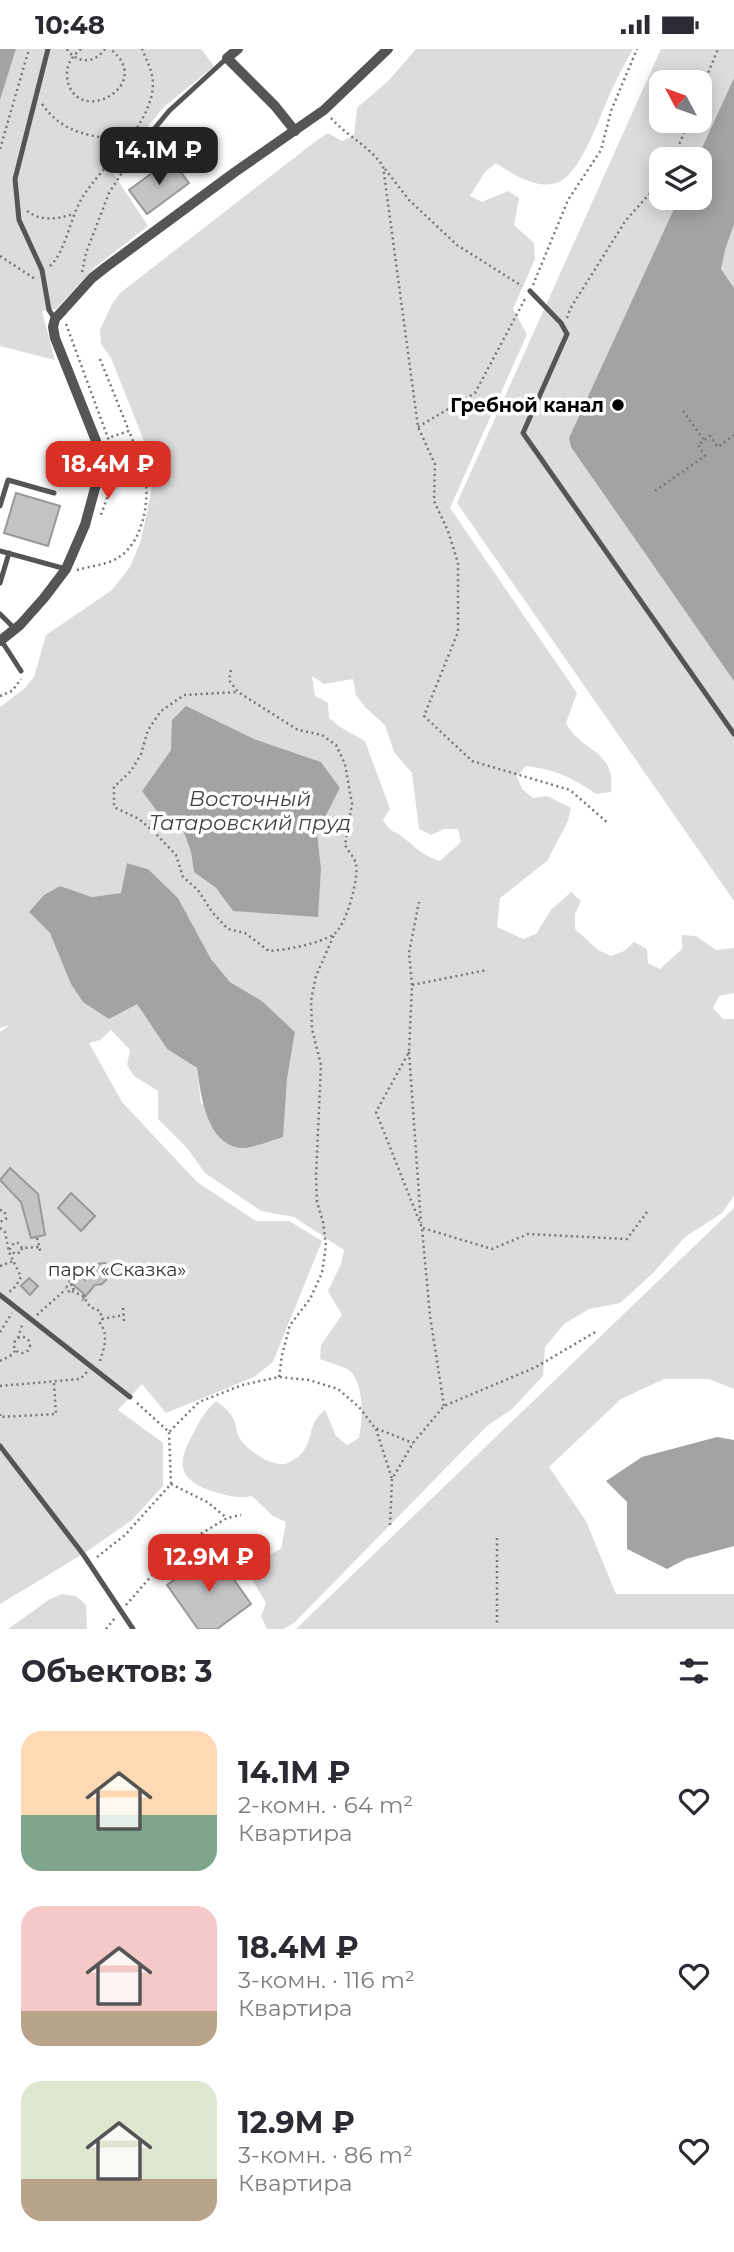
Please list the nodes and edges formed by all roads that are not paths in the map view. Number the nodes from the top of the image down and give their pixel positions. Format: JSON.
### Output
{"nodes":[{"id":1,"x":48,"y":49,"type":"edge"},
{"id":2,"x":238,"y":49,"type":"edge"},
{"id":3,"x":388,"y":49,"type":"edge"},
{"id":4,"x":227,"y":58,"type":"junction"},
{"id":5,"x":295,"y":131,"type":"junction"},
{"id":6,"x":136,"y":151,"type":"road end"},
{"id":7,"x":530,"y":291,"type":"road end"},
{"id":8,"x":58,"y":315,"type":"junction"},
{"id":9,"x":54,"y":493,"type":"dead end"},
{"id":10,"x":0,"y":506,"type":"edge"},
{"id":11,"x":0,"y":551,"type":"edge"},
{"id":12,"x":9,"y":553,"type":"junction"},
{"id":13,"x":66,"y":569,"type":"junction"},
{"id":14,"x":0,"y":583,"type":"edge"},
{"id":15,"x":0,"y":614,"type":"edge"},
{"id":16,"x":15,"y":629,"type":"junction"},
{"id":17,"x":1,"y":640,"type":"edge"},
{"id":18,"x":21,"y":671,"type":"road end"},
{"id":19,"x":734,"y":734,"type":"edge"},
{"id":20,"x":1,"y":1296,"type":"edge"},
{"id":21,"x":130,"y":1397,"type":"road end"},
{"id":22,"x":0,"y":1446,"type":"edge"},
{"id":23,"x":134,"y":1629,"type":"edge"}],
"edges":[{"from":1,"to":8,"type":"lane"},
{"from":2,"to":4,"type":"street"},
{"from":3,"to":5,"type":"street"},
{"from":4,"to":5,"type":"street"},
{"from":4,"to":6,"type":"lane"},
{"from":5,"to":8,"type":"street"},
{"from":7,"to":19,"type":"lane"},
{"from":8,"to":13,"type":"street"},
{"from":9,"to":10,"type":"lane"},
{"from":11,"to":12,"type":"lane"},
{"from":12,"to":13,"type":"lane"},
{"from":12,"to":14,"type":"lane"},
{"from":13,"to":16,"type":"street"},
{"from":15,"to":16,"type":"lane"},
{"from":16,"to":17,"type":"street"},
{"from":17,"to":18,"type":"lane"},
{"from":20,"to":21,"type":"lane"},
{"from":22,"to":23,"type":"lane"}]}
